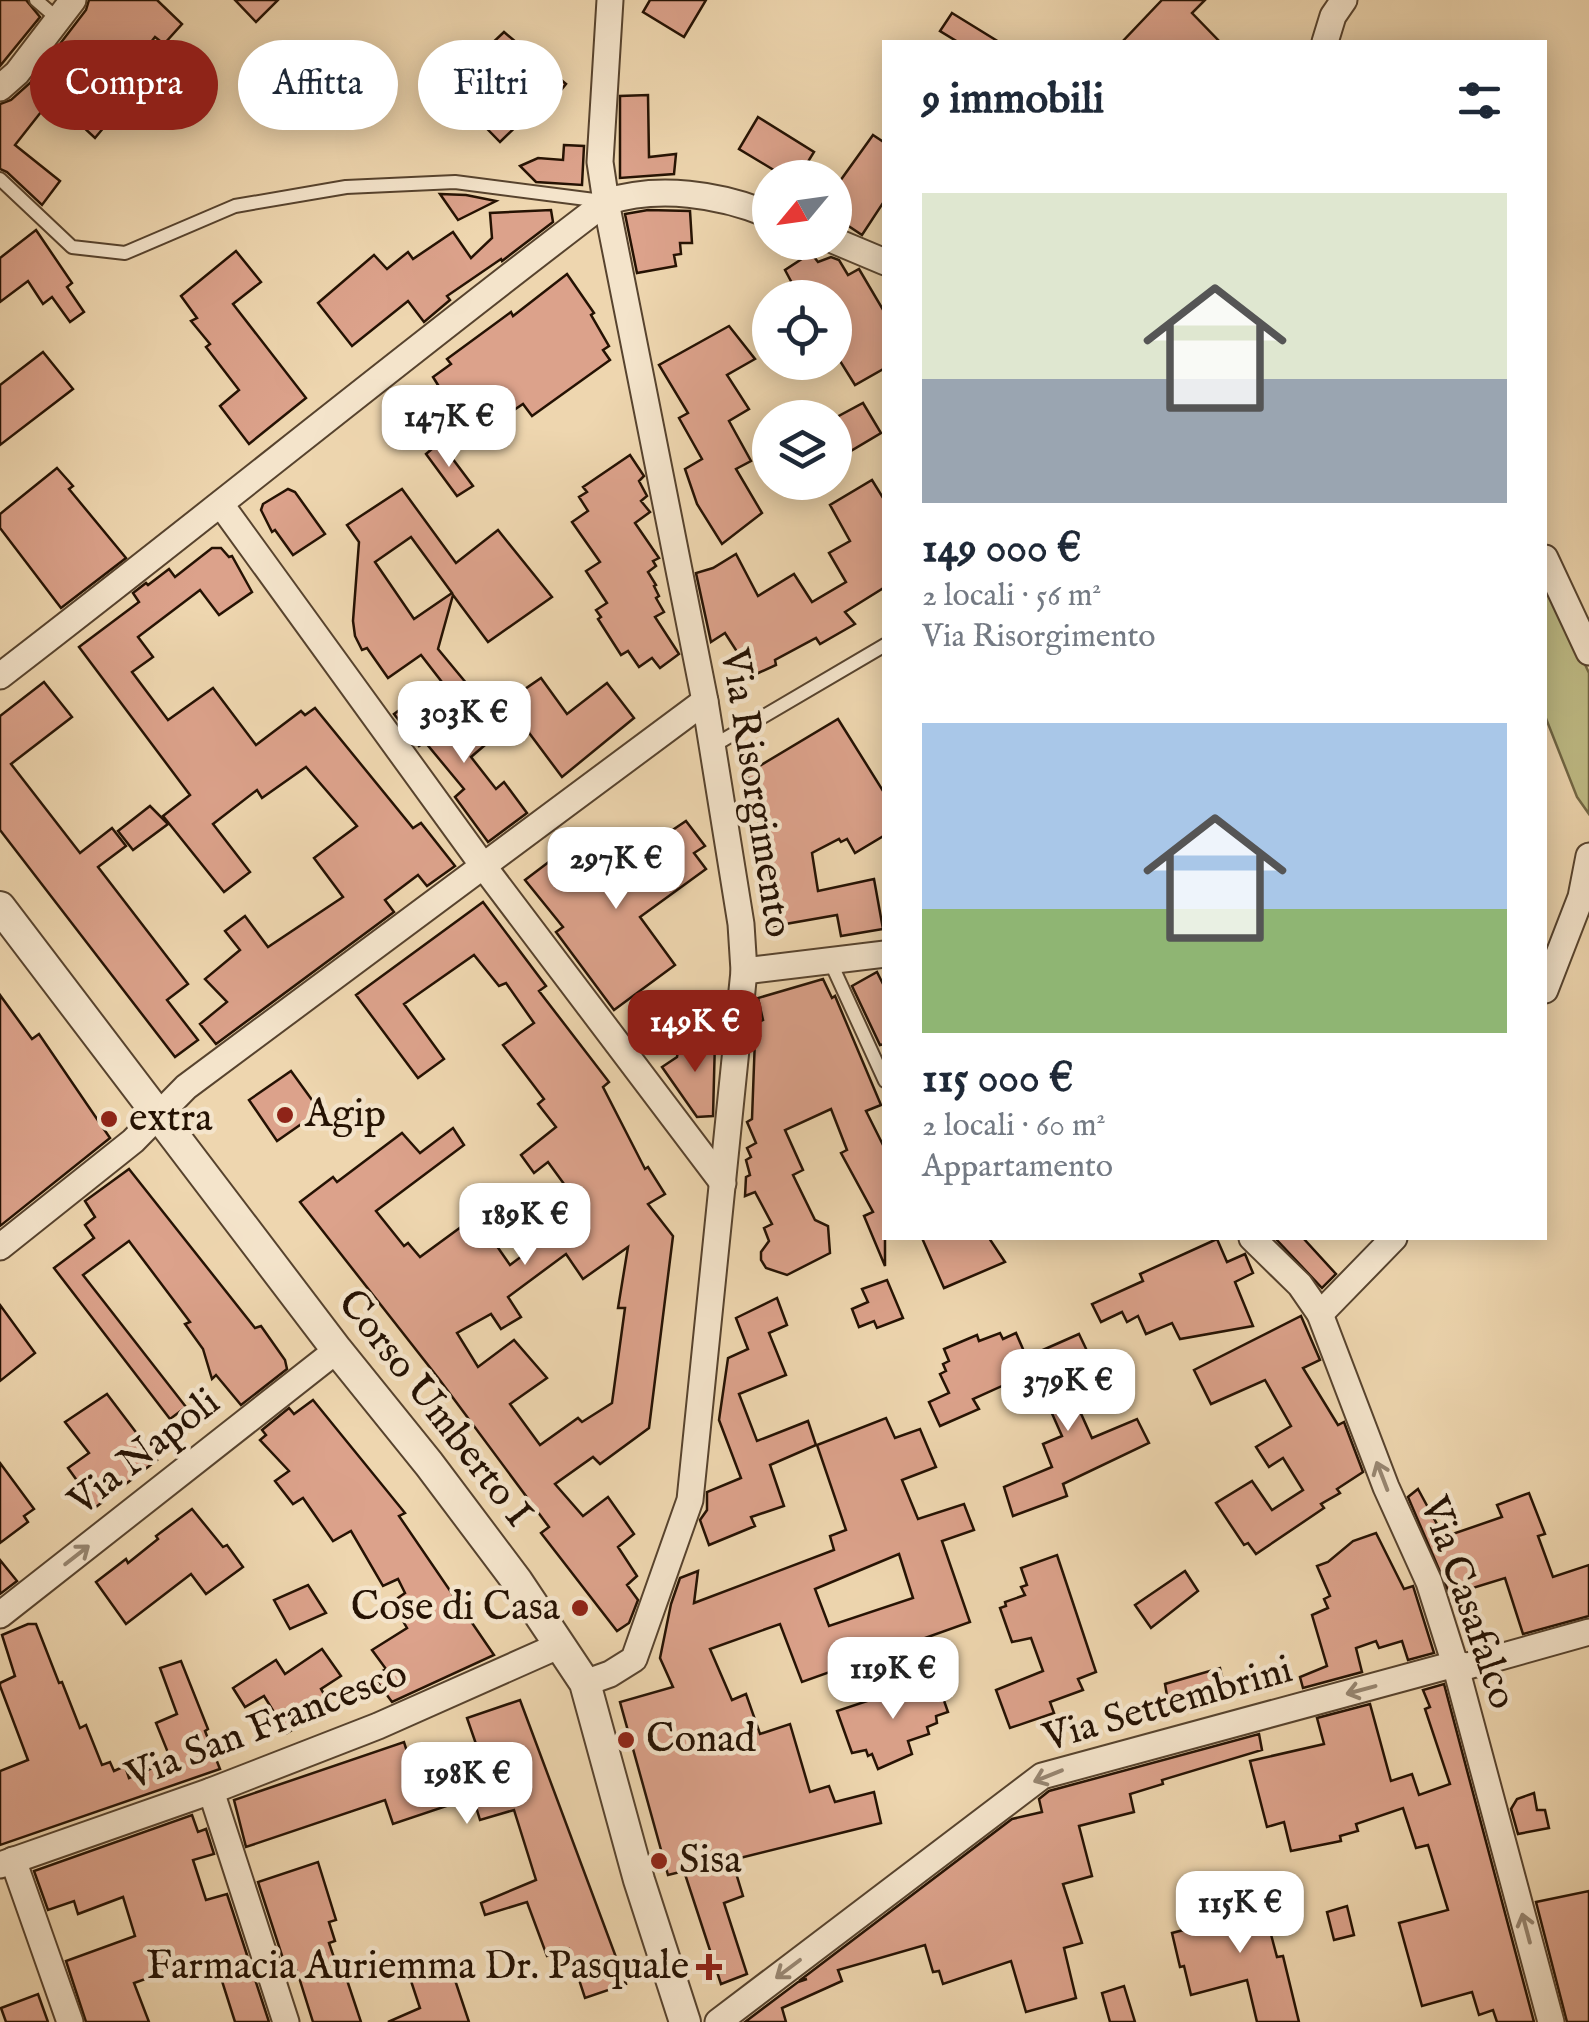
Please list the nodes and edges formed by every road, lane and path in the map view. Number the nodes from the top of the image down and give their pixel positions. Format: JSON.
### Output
{"nodes":[{"id":1,"x":36,"y":0,"type":"edge"},
{"id":2,"x":610,"y":0,"type":"edge"},
{"id":3,"x":1344,"y":0,"type":"edge"},
{"id":4,"x":65,"y":9,"type":"edge"},
{"id":5,"x":1326,"y":40,"type":"edge"},
{"id":6,"x":0,"y":88,"type":"edge"},
{"id":7,"x":0,"y":179,"type":"edge"},
{"id":8,"x":606,"y":202,"type":"junction"},
{"id":9,"x":752,"y":208,"type":"edge"},
{"id":10,"x":852,"y":248,"type":"edge"},
{"id":11,"x":882,"y":261,"type":"edge"},
{"id":12,"x":222,"y":506,"type":"junction"},
{"id":13,"x":1547,"y":562,"type":"edge"},
{"id":14,"x":882,"y":647,"type":"edge"},
{"id":15,"x":1589,"y":652,"type":"edge"},
{"id":16,"x":0,"y":676,"type":"edge"},
{"id":17,"x":704,"y":701,"type":"junction"},
{"id":18,"x":712,"y":746,"type":"junction"},
{"id":19,"x":1589,"y":856,"type":"edge"},
{"id":20,"x":484,"y":867,"type":"junction"},
{"id":21,"x":0,"y":907,"type":"edge"},
{"id":22,"x":882,"y":954,"type":"edge"},
{"id":23,"x":830,"y":961,"type":"junction"},
{"id":24,"x":744,"y":971,"type":"junction"},
{"id":25,"x":1547,"y":985,"type":"edge"},
{"id":26,"x":882,"y":1074,"type":"edge"},
{"id":27,"x":159,"y":1114,"type":"junction"},
{"id":28,"x":723,"y":1183,"type":"junction"},
{"id":29,"x":1254,"y":1240,"type":"edge"},
{"id":30,"x":1392,"y":1240,"type":"edge"},
{"id":31,"x":0,"y":1247,"type":"edge"},
{"id":32,"x":1320,"y":1314,"type":"junction"},
{"id":33,"x":337,"y":1350,"type":"junction"},
{"id":34,"x":0,"y":1615,"type":"edge"},
{"id":35,"x":1589,"y":1632,"type":"edge"},
{"id":36,"x":558,"y":1646,"type":"junction"},
{"id":37,"x":1456,"y":1664,"type":"junction"},
{"id":38,"x":586,"y":1684,"type":"junction"},
{"id":39,"x":211,"y":1791,"type":"junction"},
{"id":40,"x":7,"y":1863,"type":"edge"},
{"id":41,"x":70,"y":2022,"type":"edge"},
{"id":42,"x":286,"y":2022,"type":"edge"},
{"id":43,"x":685,"y":2022,"type":"edge"},
{"id":44,"x":718,"y":2022,"type":"edge"},
{"id":45,"x":1550,"y":2022,"type":"edge"}],
"edges":[{"from":1,"to":4,"type":"lane"},
{"from":2,"to":8,"type":"street","name":"Via Risorgimento"},
{"from":3,"to":5,"type":"street"},
{"from":4,"to":6,"type":"street"},
{"from":7,"to":8,"type":"lane"},
{"from":8,"to":9,"type":"street"},
{"from":8,"to":12,"type":"street"},
{"from":8,"to":17,"type":"street","name":"Via Risorgimento"},
{"from":10,"to":11,"type":"street"},
{"from":12,"to":16,"type":"street"},
{"from":12,"to":20,"type":"street"},
{"from":13,"to":15,"type":"street"},
{"from":14,"to":18,"type":"lane"},
{"from":17,"to":18,"type":"street","name":"Via Risorgimento"},
{"from":17,"to":20,"type":"street"},
{"from":18,"to":24,"type":"street","name":"Via Risorgimento"},
{"from":19,"to":25,"type":"street"},
{"from":20,"to":27,"type":"street"},
{"from":20,"to":28,"type":"street"},
{"from":21,"to":27,"type":"street","name":"Corso Umberto I"},
{"from":22,"to":23,"type":"street"},
{"from":23,"to":24,"type":"street"},
{"from":23,"to":26,"type":"lane"},
{"from":24,"to":28,"type":"street","name":"Via Risorgimento"},
{"from":27,"to":31,"type":"street"},
{"from":27,"to":33,"type":"street","name":"Corso Umberto I"},
{"from":28,"to":38,"type":"street","name":"Via Risorgimento"},
{"from":29,"to":32,"type":"street","name":"Via Casafalco"},
{"from":30,"to":32,"type":"street"},
{"from":37,"to":32,"type":"street","name":"Via Casafalco","one_way":true},
{"from":34,"to":33,"type":"street","name":"Via Napoli","one_way":true},
{"from":33,"to":36,"type":"street","name":"Corso Umberto I"},
{"from":35,"to":37,"type":"street","name":"Via Settembrini"},
{"from":36,"to":38,"type":"street","name":"Corso Umberto I"},
{"from":36,"to":39,"type":"street","name":"Via San Francesco"},
{"from":37,"to":44,"type":"street","name":"Via Settembrini","one_way":true},
{"from":45,"to":37,"type":"street","name":"Via Casafalco","one_way":true},
{"from":38,"to":43,"type":"street","name":"Corso Umberto I"},
{"from":39,"to":40,"type":"street","name":"Via San Francesco"},
{"from":39,"to":42,"type":"street"},
{"from":40,"to":41,"type":"street"}]}
